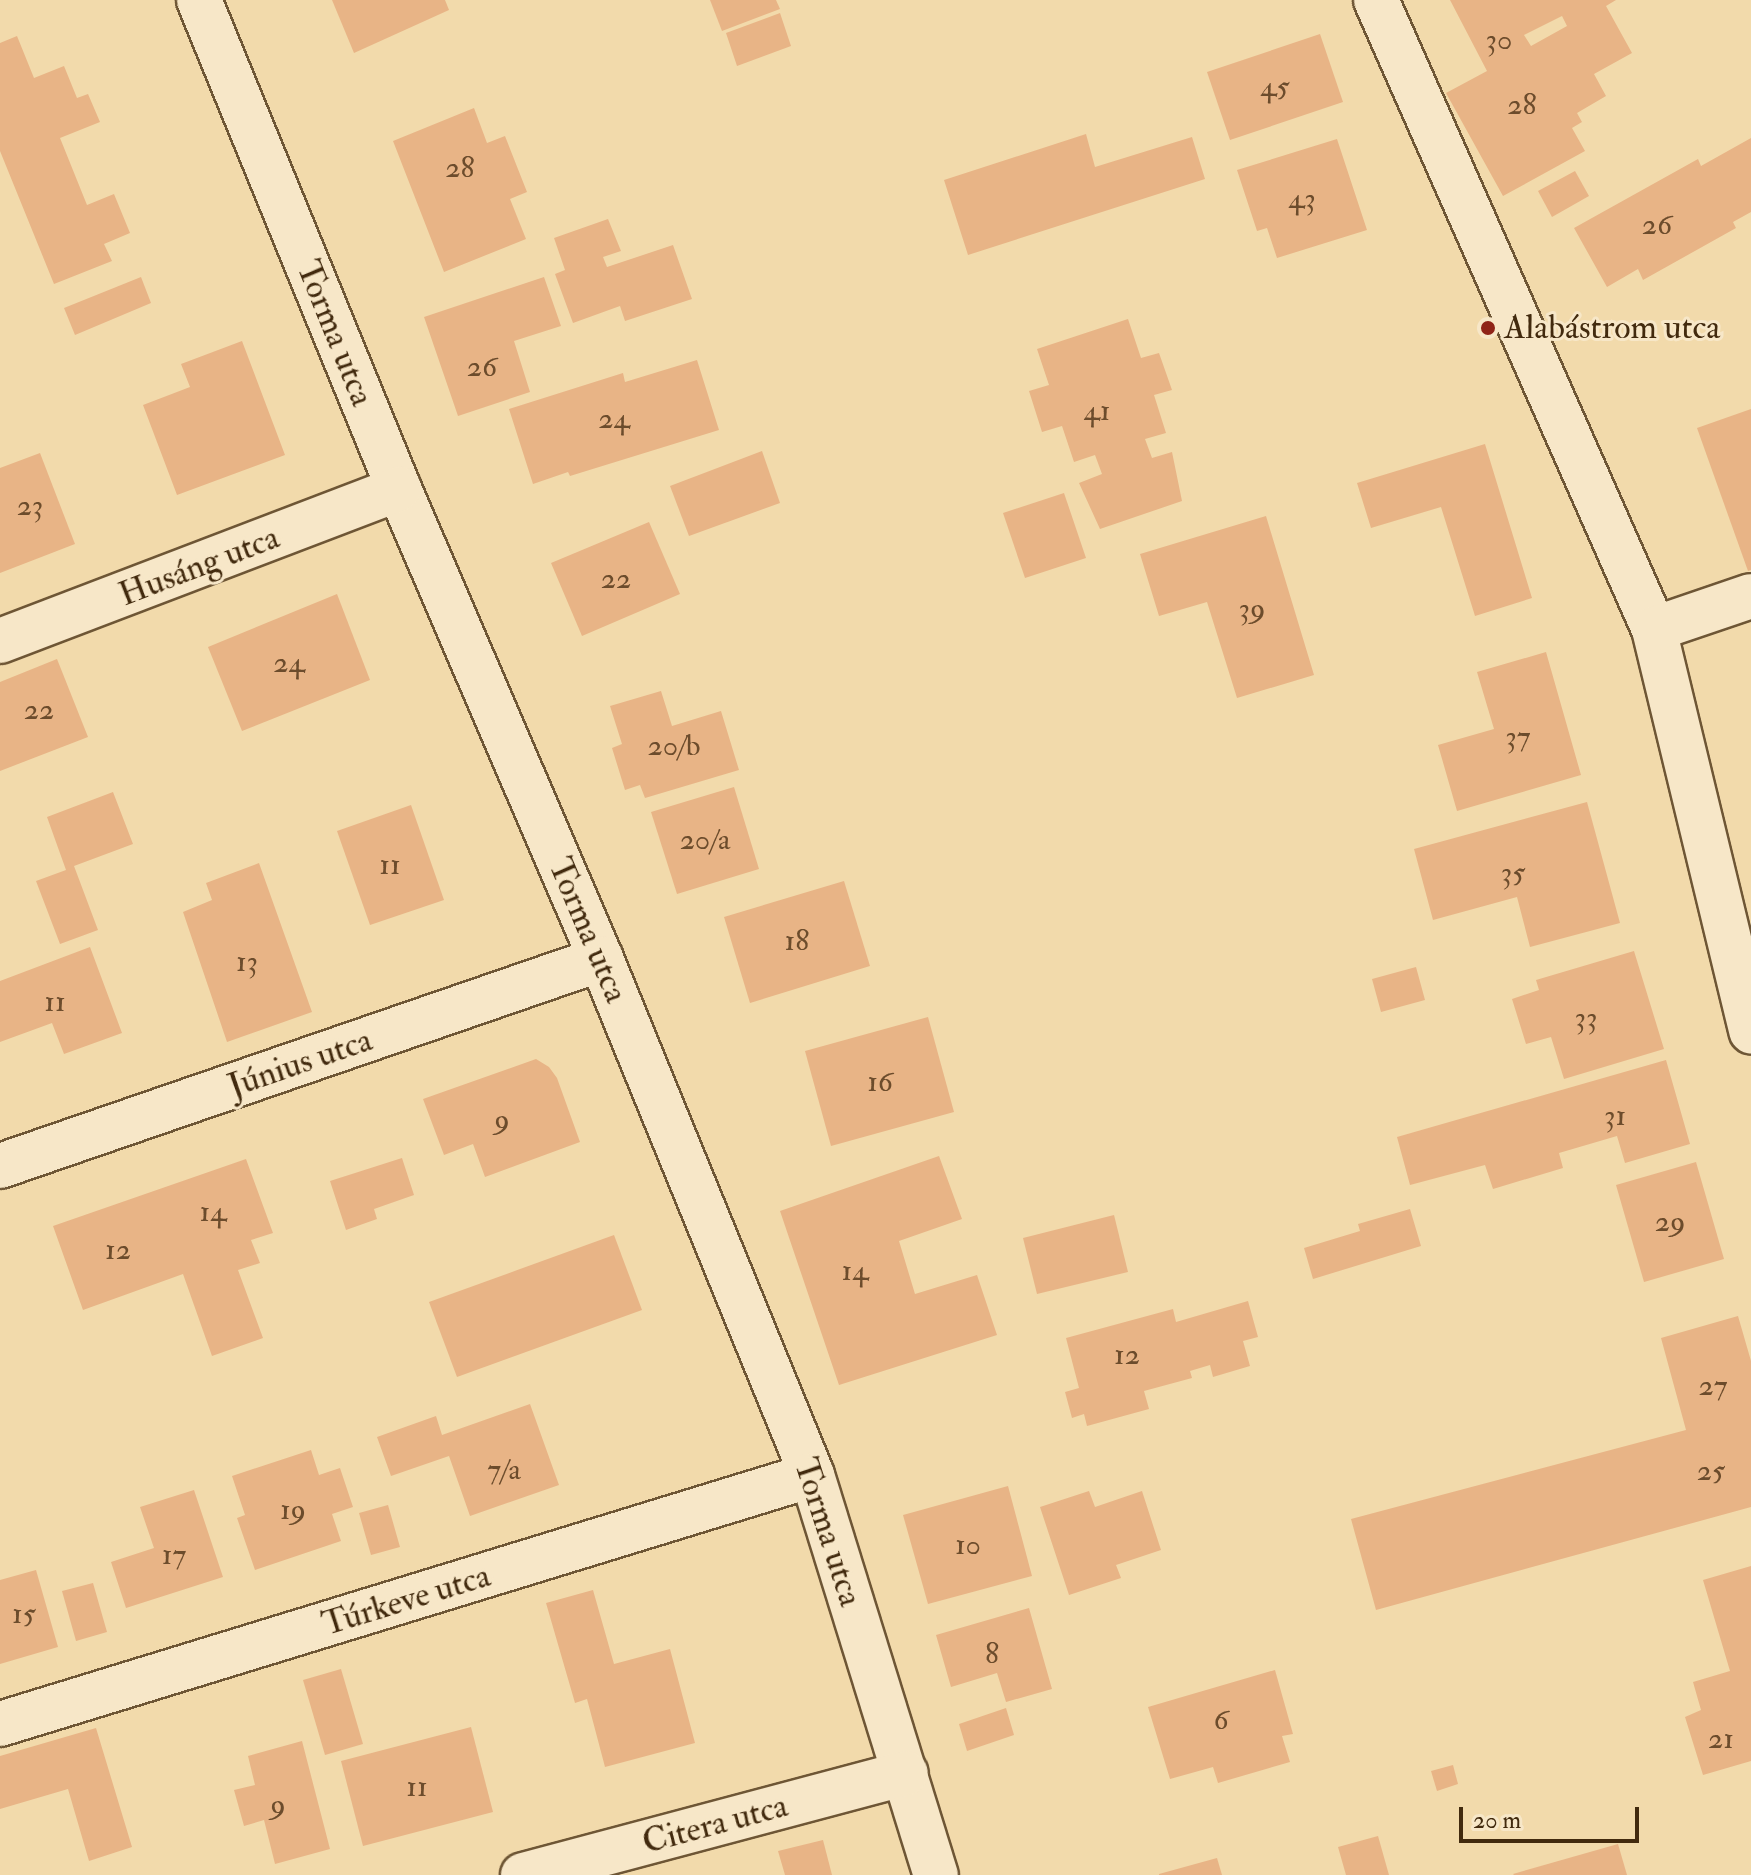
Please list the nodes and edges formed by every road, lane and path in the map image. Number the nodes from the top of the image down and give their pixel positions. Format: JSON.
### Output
{"nodes":[{"id":1,"x":199,"y":0,"type":"edge"},
{"id":2,"x":1376,"y":0,"type":"edge"},
{"id":3,"x":399,"y":489,"type":"junction"},
{"id":4,"x":1751,"y":596,"type":"edge"},
{"id":5,"x":1654,"y":629,"type":"junction"},
{"id":6,"x":0,"y":641,"type":"edge"},
{"id":7,"x":601,"y":959,"type":"junction"},
{"id":8,"x":1751,"y":1031,"type":"edge"},
{"id":9,"x":0,"y":1166,"type":"edge"},
{"id":10,"x":812,"y":1475,"type":"junction"},
{"id":11,"x":0,"y":1724,"type":"edge"},
{"id":12,"x":906,"y":1773,"type":"junction"},
{"id":13,"x":523,"y":1875,"type":"edge"},
{"id":14,"x":936,"y":1875,"type":"edge"}],
"edges":[{"from":1,"to":3,"type":"street","name":"Torma utca"},
{"from":2,"to":5,"type":"street"},
{"from":3,"to":6,"type":"street","name":"Husáng utca"},
{"from":3,"to":7,"type":"street","name":"Torma utca"},
{"from":4,"to":5,"type":"street"},
{"from":5,"to":8,"type":"street"},
{"from":7,"to":9,"type":"street","name":"Június utca"},
{"from":7,"to":10,"type":"street","name":"Torma utca"},
{"from":10,"to":11,"type":"street","name":"Túrkeve utca"},
{"from":10,"to":12,"type":"street","name":"Torma utca"},
{"from":12,"to":13,"type":"street","name":"Citera utca"},
{"from":12,"to":14,"type":"street","name":"Torma utca"}]}
